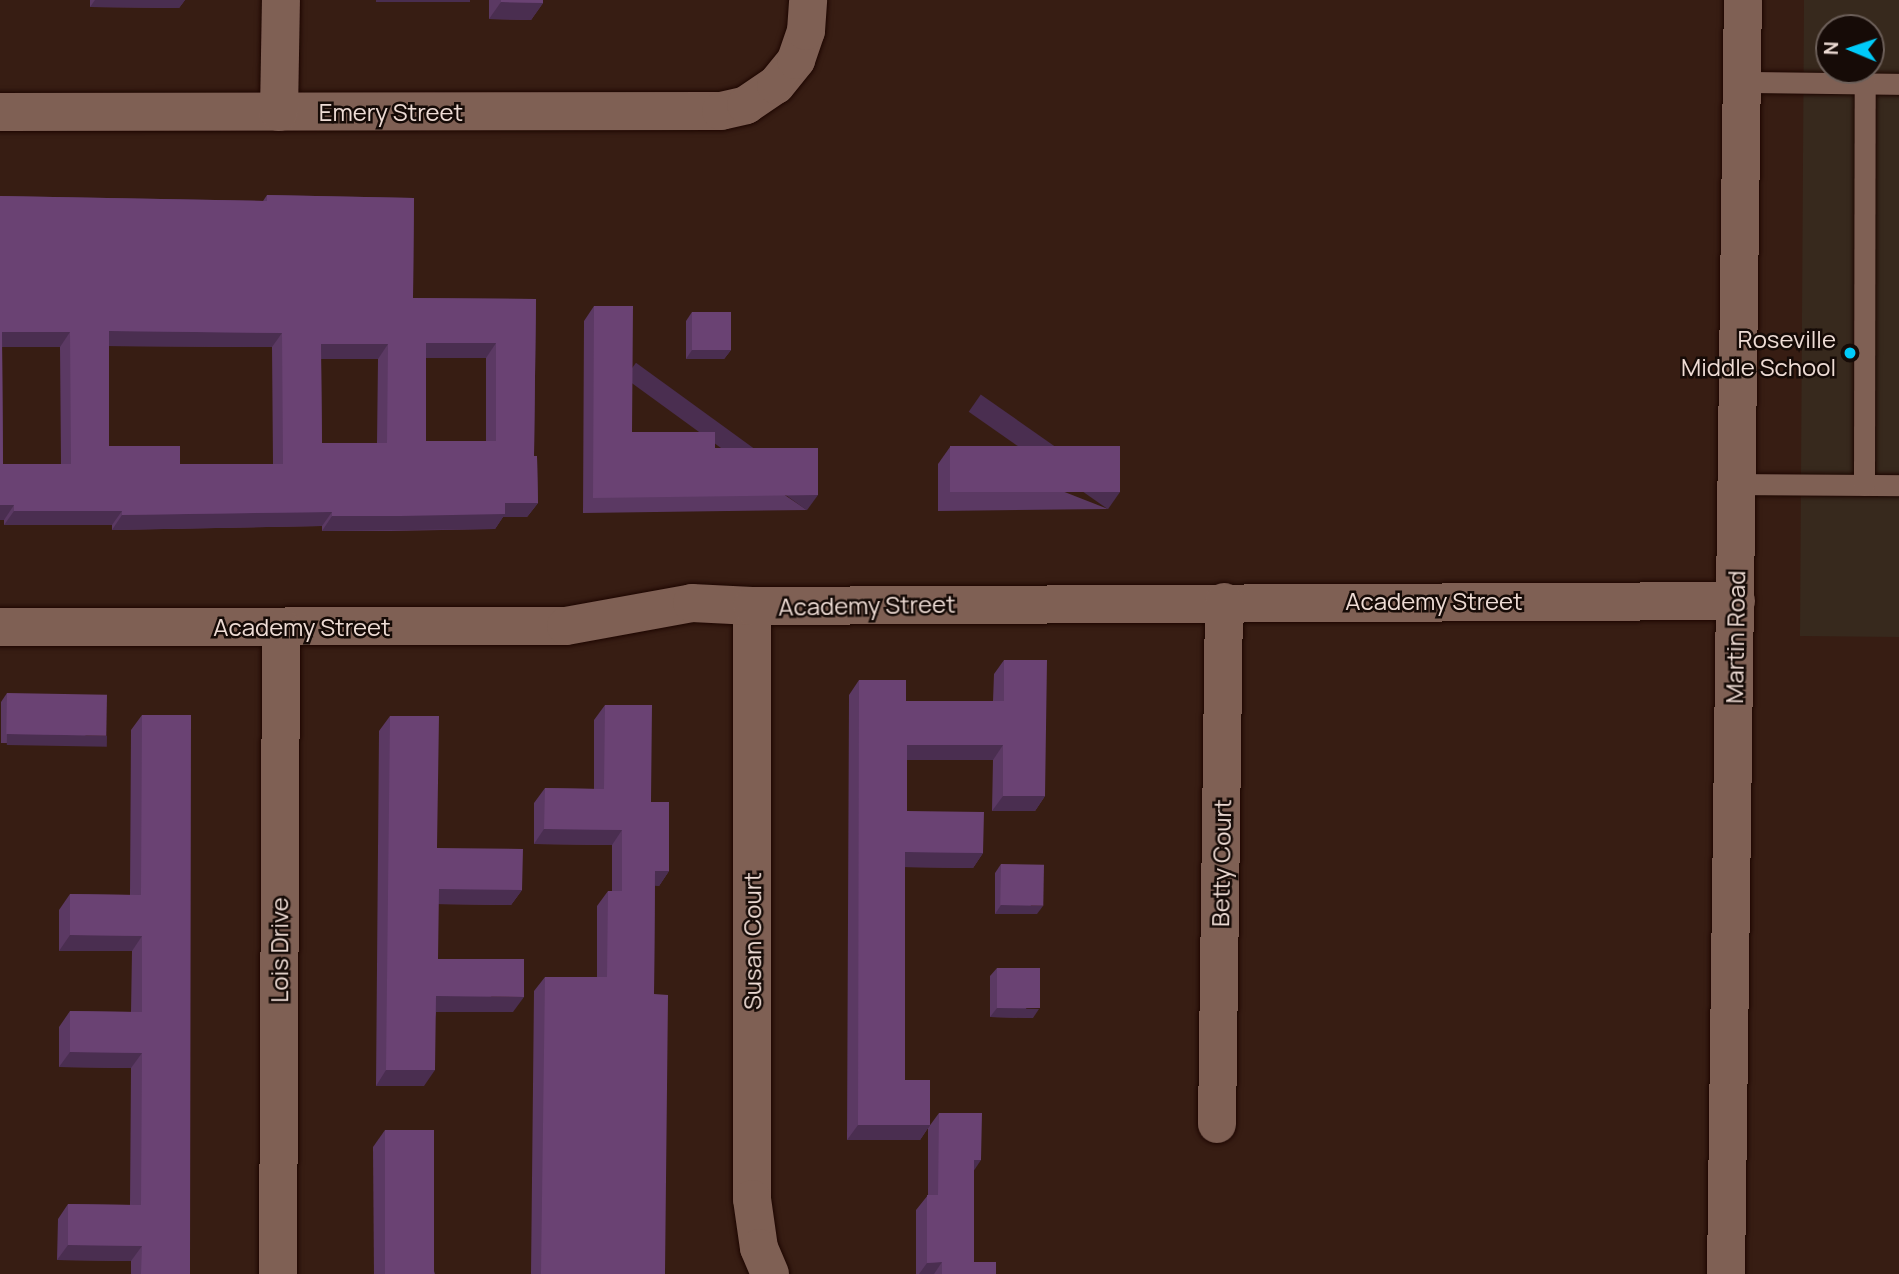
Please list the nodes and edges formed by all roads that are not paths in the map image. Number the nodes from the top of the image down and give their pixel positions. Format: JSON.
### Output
{"nodes":[{"id":1,"x":281,"y":0,"type":"edge"},
{"id":2,"x":808,"y":0,"type":"edge"},
{"id":3,"x":1743,"y":0,"type":"edge"},
{"id":4,"x":1742,"y":82,"type":"junction"},
{"id":5,"x":1815,"y":83,"type":"edge"},
{"id":6,"x":1865,"y":84,"type":"edge"},
{"id":7,"x":0,"y":112,"type":"edge"},
{"id":8,"x":279,"y":112,"type":"junction"},
{"id":9,"x":1738,"y":484,"type":"junction"},
{"id":10,"x":1864,"y":485,"type":"junction"},
{"id":11,"x":1899,"y":485,"type":"edge"},
{"id":12,"x":1736,"y":601,"type":"junction"},
{"id":13,"x":1224,"y":602,"type":"junction"},
{"id":14,"x":752,"y":606,"type":"junction"},
{"id":15,"x":0,"y":627,"type":"edge"},
{"id":16,"x":281,"y":627,"type":"junction"},
{"id":17,"x":1217,"y":1124,"type":"dead end"},
{"id":18,"x":278,"y":1274,"type":"edge"},
{"id":19,"x":770,"y":1274,"type":"edge"},
{"id":20,"x":1726,"y":1274,"type":"edge"}],
"edges":[{"from":1,"to":8,"type":"street"},
{"from":2,"to":8,"type":"street","name":"Emery Street"},
{"from":3,"to":4,"type":"street","name":"Martin Road"},
{"from":4,"to":5,"type":"lane"},
{"from":4,"to":9,"type":"street","name":"Martin Road"},
{"from":6,"to":10,"type":"lane"},
{"from":7,"to":8,"type":"street","name":"Emery Street"},
{"from":9,"to":10,"type":"lane"},
{"from":9,"to":12,"type":"street","name":"Martin Road"},
{"from":10,"to":11,"type":"lane"},
{"from":12,"to":13,"type":"street","name":"Academy Street"},
{"from":12,"to":20,"type":"street","name":"Martin Road"},
{"from":13,"to":14,"type":"street","name":"Academy Street"},
{"from":13,"to":17,"type":"street","name":"Betty Court"},
{"from":14,"to":16,"type":"street","name":"Academy Street"},
{"from":14,"to":19,"type":"street","name":"Susan Court"},
{"from":15,"to":16,"type":"street","name":"Academy Street"},
{"from":16,"to":18,"type":"street","name":"Lois Drive"}]}
